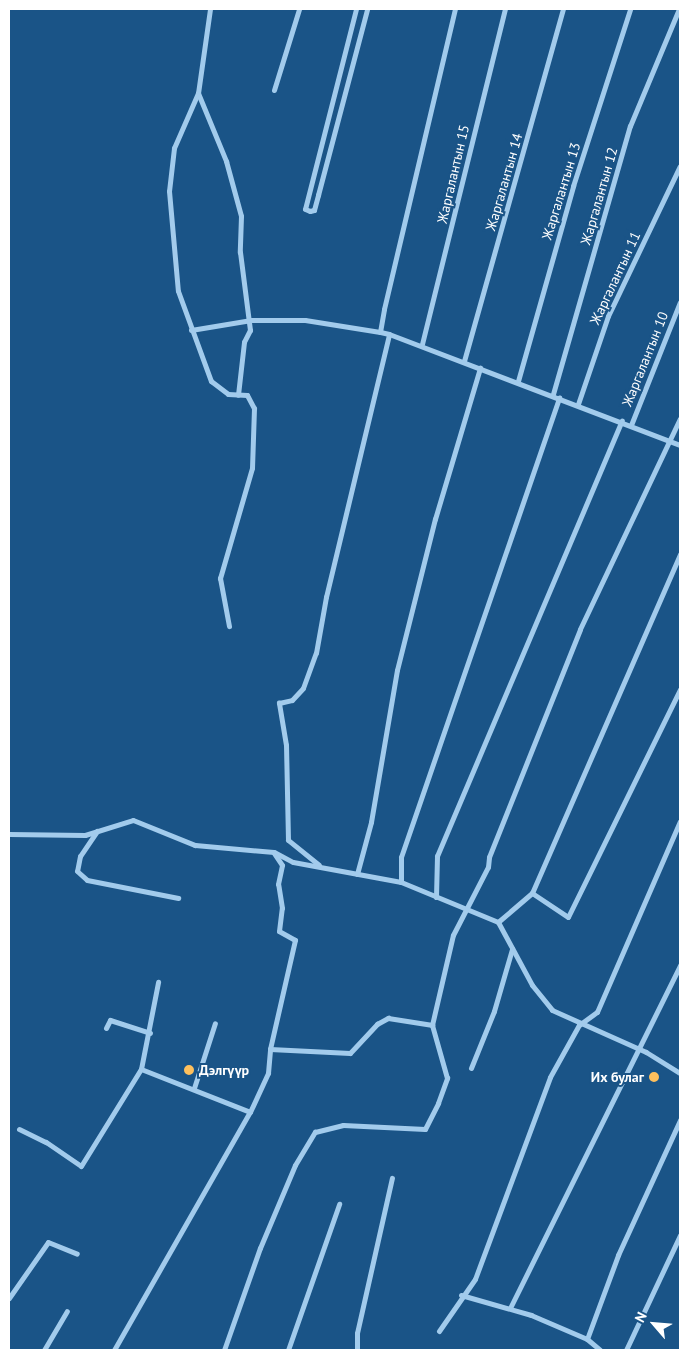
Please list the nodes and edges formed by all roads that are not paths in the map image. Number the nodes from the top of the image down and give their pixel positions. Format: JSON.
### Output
{"nodes":[{"id":1,"x":210,"y":9,"type":"edge"},
{"id":2,"x":300,"y":9,"type":"edge"},
{"id":3,"x":356,"y":9,"type":"edge"},
{"id":4,"x":367,"y":9,"type":"edge"},
{"id":5,"x":455,"y":9,"type":"edge"},
{"id":6,"x":505,"y":9,"type":"edge"},
{"id":7,"x":563,"y":9,"type":"edge"},
{"id":8,"x":630,"y":9,"type":"edge"},
{"id":9,"x":679,"y":9,"type":"edge"},
{"id":10,"x":274,"y":90,"type":"dead end"},
{"id":11,"x":198,"y":93,"type":"junction"},
{"id":12,"x":680,"y":166,"type":"edge"},
{"id":13,"x":680,"y":302,"type":"edge"},
{"id":14,"x":248,"y":320,"type":"junction"},
{"id":15,"x":191,"y":330,"type":"junction"},
{"id":16,"x":380,"y":332,"type":"junction"},
{"id":17,"x":389,"y":334,"type":"junction"},
{"id":18,"x":422,"y":344,"type":"junction"},
{"id":19,"x":464,"y":361,"type":"junction"},
{"id":20,"x":480,"y":368,"type":"junction"},
{"id":21,"x":518,"y":381,"type":"junction"},
{"id":22,"x":238,"y":395,"type":"junction"},
{"id":23,"x":556,"y":395,"type":"junction"},
{"id":24,"x":578,"y":404,"type":"junction"},
{"id":25,"x":680,"y":418,"type":"edge"},
{"id":26,"x":622,"y":421,"type":"junction"},
{"id":27,"x":631,"y":425,"type":"junction"},
{"id":28,"x":671,"y":441,"type":"junction"},
{"id":29,"x":680,"y":445,"type":"edge"},
{"id":30,"x":680,"y":554,"type":"edge"},
{"id":31,"x":229,"y":626,"type":"dead end"},
{"id":32,"x":680,"y":689,"type":"edge"},
{"id":33,"x":680,"y":821,"type":"edge"},
{"id":34,"x":97,"y":831,"type":"junction"},
{"id":35,"x":9,"y":834,"type":"edge"},
{"id":36,"x":274,"y":852,"type":"junction"},
{"id":37,"x":319,"y":865,"type":"junction"},
{"id":38,"x":357,"y":874,"type":"junction"},
{"id":39,"x":401,"y":882,"type":"junction"},
{"id":40,"x":532,"y":893,"type":"junction"},
{"id":41,"x":436,"y":897,"type":"junction"},
{"id":42,"x":178,"y":898,"type":"dead end"},
{"id":43,"x":465,"y":908,"type":"junction"},
{"id":44,"x":498,"y":922,"type":"junction"},
{"id":45,"x":512,"y":948,"type":"junction"},
{"id":46,"x":680,"y":965,"type":"edge"},
{"id":47,"x":158,"y":982,"type":"dead end"},
{"id":48,"x":215,"y":1023,"type":"dead end"},
{"id":49,"x":432,"y":1025,"type":"junction"},
{"id":50,"x":579,"y":1025,"type":"junction"},
{"id":51,"x":106,"y":1028,"type":"dead end"},
{"id":52,"x":150,"y":1033,"type":"junction"},
{"id":53,"x":270,"y":1049,"type":"junction"},
{"id":54,"x":638,"y":1049,"type":"junction"},
{"id":55,"x":471,"y":1068,"type":"dead end"},
{"id":56,"x":141,"y":1070,"type":"junction"},
{"id":57,"x":680,"y":1073,"type":"edge"},
{"id":58,"x":194,"y":1088,"type":"junction"},
{"id":59,"x":250,"y":1112,"type":"junction"},
{"id":60,"x":680,"y":1120,"type":"edge"},
{"id":61,"x":19,"y":1129,"type":"dead end"},
{"id":62,"x":392,"y":1178,"type":"dead end"},
{"id":63,"x":339,"y":1204,"type":"dead end"},
{"id":64,"x":680,"y":1236,"type":"edge"},
{"id":65,"x":77,"y":1254,"type":"dead end"},
{"id":66,"x":461,"y":1295,"type":"junction"},
{"id":67,"x":9,"y":1298,"type":"edge"},
{"id":68,"x":510,"y":1308,"type":"junction"},
{"id":69,"x":67,"y":1311,"type":"dead end"},
{"id":70,"x":439,"y":1331,"type":"dead end"},
{"id":71,"x":587,"y":1339,"type":"junction"},
{"id":72,"x":44,"y":1350,"type":"edge"},
{"id":73,"x":114,"y":1350,"type":"edge"},
{"id":74,"x":224,"y":1350,"type":"edge"},
{"id":75,"x":288,"y":1350,"type":"edge"},
{"id":76,"x":357,"y":1350,"type":"edge"},
{"id":77,"x":600,"y":1350,"type":"edge"},
{"id":78,"x":626,"y":1350,"type":"edge"}],
"edges":[{"from":1,"to":11,"type":"street"},
{"from":2,"to":10,"type":"street"},
{"from":3,"to":4,"type":"street"},
{"from":5,"to":16,"type":"street"},
{"from":6,"to":18,"type":"street","name":"Жаргалантын 15"},
{"from":7,"to":19,"type":"street","name":"Жаргалантын 14"},
{"from":8,"to":21,"type":"street","name":"Жаргалантын 13"},
{"from":9,"to":23,"type":"street","name":"Жаргалантын 12"},
{"from":11,"to":14,"type":"street"},
{"from":11,"to":15,"type":"street"},
{"from":12,"to":24,"type":"street","name":"Жаргалантын 11"},
{"from":13,"to":27,"type":"street","name":"Жаргалантын 10"},
{"from":14,"to":15,"type":"street"},
{"from":14,"to":16,"type":"street"},
{"from":14,"to":22,"type":"street"},
{"from":15,"to":22,"type":"street"},
{"from":16,"to":17,"type":"street"},
{"from":17,"to":18,"type":"street"},
{"from":17,"to":37,"type":"street"},
{"from":18,"to":19,"type":"street"},
{"from":19,"to":20,"type":"street"},
{"from":20,"to":21,"type":"street"},
{"from":20,"to":38,"type":"street"},
{"from":21,"to":23,"type":"street"},
{"from":22,"to":31,"type":"street"},
{"from":23,"to":24,"type":"street"},
{"from":23,"to":39,"type":"street","name":"Жаргалантын 12"},
{"from":24,"to":26,"type":"street"},
{"from":25,"to":28,"type":"street"},
{"from":26,"to":27,"type":"street"},
{"from":26,"to":41,"type":"street"},
{"from":27,"to":28,"type":"street"},
{"from":28,"to":29,"type":"street"},
{"from":28,"to":43,"type":"street"},
{"from":30,"to":40,"type":"street"},
{"from":32,"to":40,"type":"street"},
{"from":33,"to":50,"type":"street"},
{"from":34,"to":35,"type":"street"},
{"from":34,"to":36,"type":"street"},
{"from":34,"to":42,"type":"street"},
{"from":36,"to":37,"type":"street"},
{"from":36,"to":53,"type":"street"},
{"from":37,"to":38,"type":"street"},
{"from":38,"to":39,"type":"street"},
{"from":39,"to":41,"type":"street"},
{"from":40,"to":44,"type":"street"},
{"from":41,"to":43,"type":"street"},
{"from":43,"to":44,"type":"street"},
{"from":43,"to":49,"type":"street"},
{"from":44,"to":45,"type":"street"},
{"from":45,"to":50,"type":"street"},
{"from":45,"to":55,"type":"street"},
{"from":46,"to":54,"type":"street"},
{"from":47,"to":52,"type":"street"},
{"from":48,"to":58,"type":"street"},
{"from":49,"to":53,"type":"street"},
{"from":49,"to":74,"type":"street"},
{"from":50,"to":54,"type":"street"},
{"from":50,"to":66,"type":"street"},
{"from":51,"to":52,"type":"street"},
{"from":52,"to":56,"type":"street"},
{"from":53,"to":59,"type":"street"},
{"from":54,"to":57,"type":"street"},
{"from":54,"to":68,"type":"street"},
{"from":56,"to":58,"type":"street"},
{"from":56,"to":61,"type":"street"},
{"from":58,"to":59,"type":"street"},
{"from":59,"to":73,"type":"street"},
{"from":60,"to":71,"type":"street"},
{"from":62,"to":76,"type":"street"},
{"from":63,"to":75,"type":"street"},
{"from":64,"to":78,"type":"street"},
{"from":65,"to":67,"type":"street"},
{"from":66,"to":68,"type":"street"},
{"from":66,"to":70,"type":"street"},
{"from":68,"to":71,"type":"street"},
{"from":69,"to":72,"type":"street"},
{"from":71,"to":77,"type":"street"}]}
